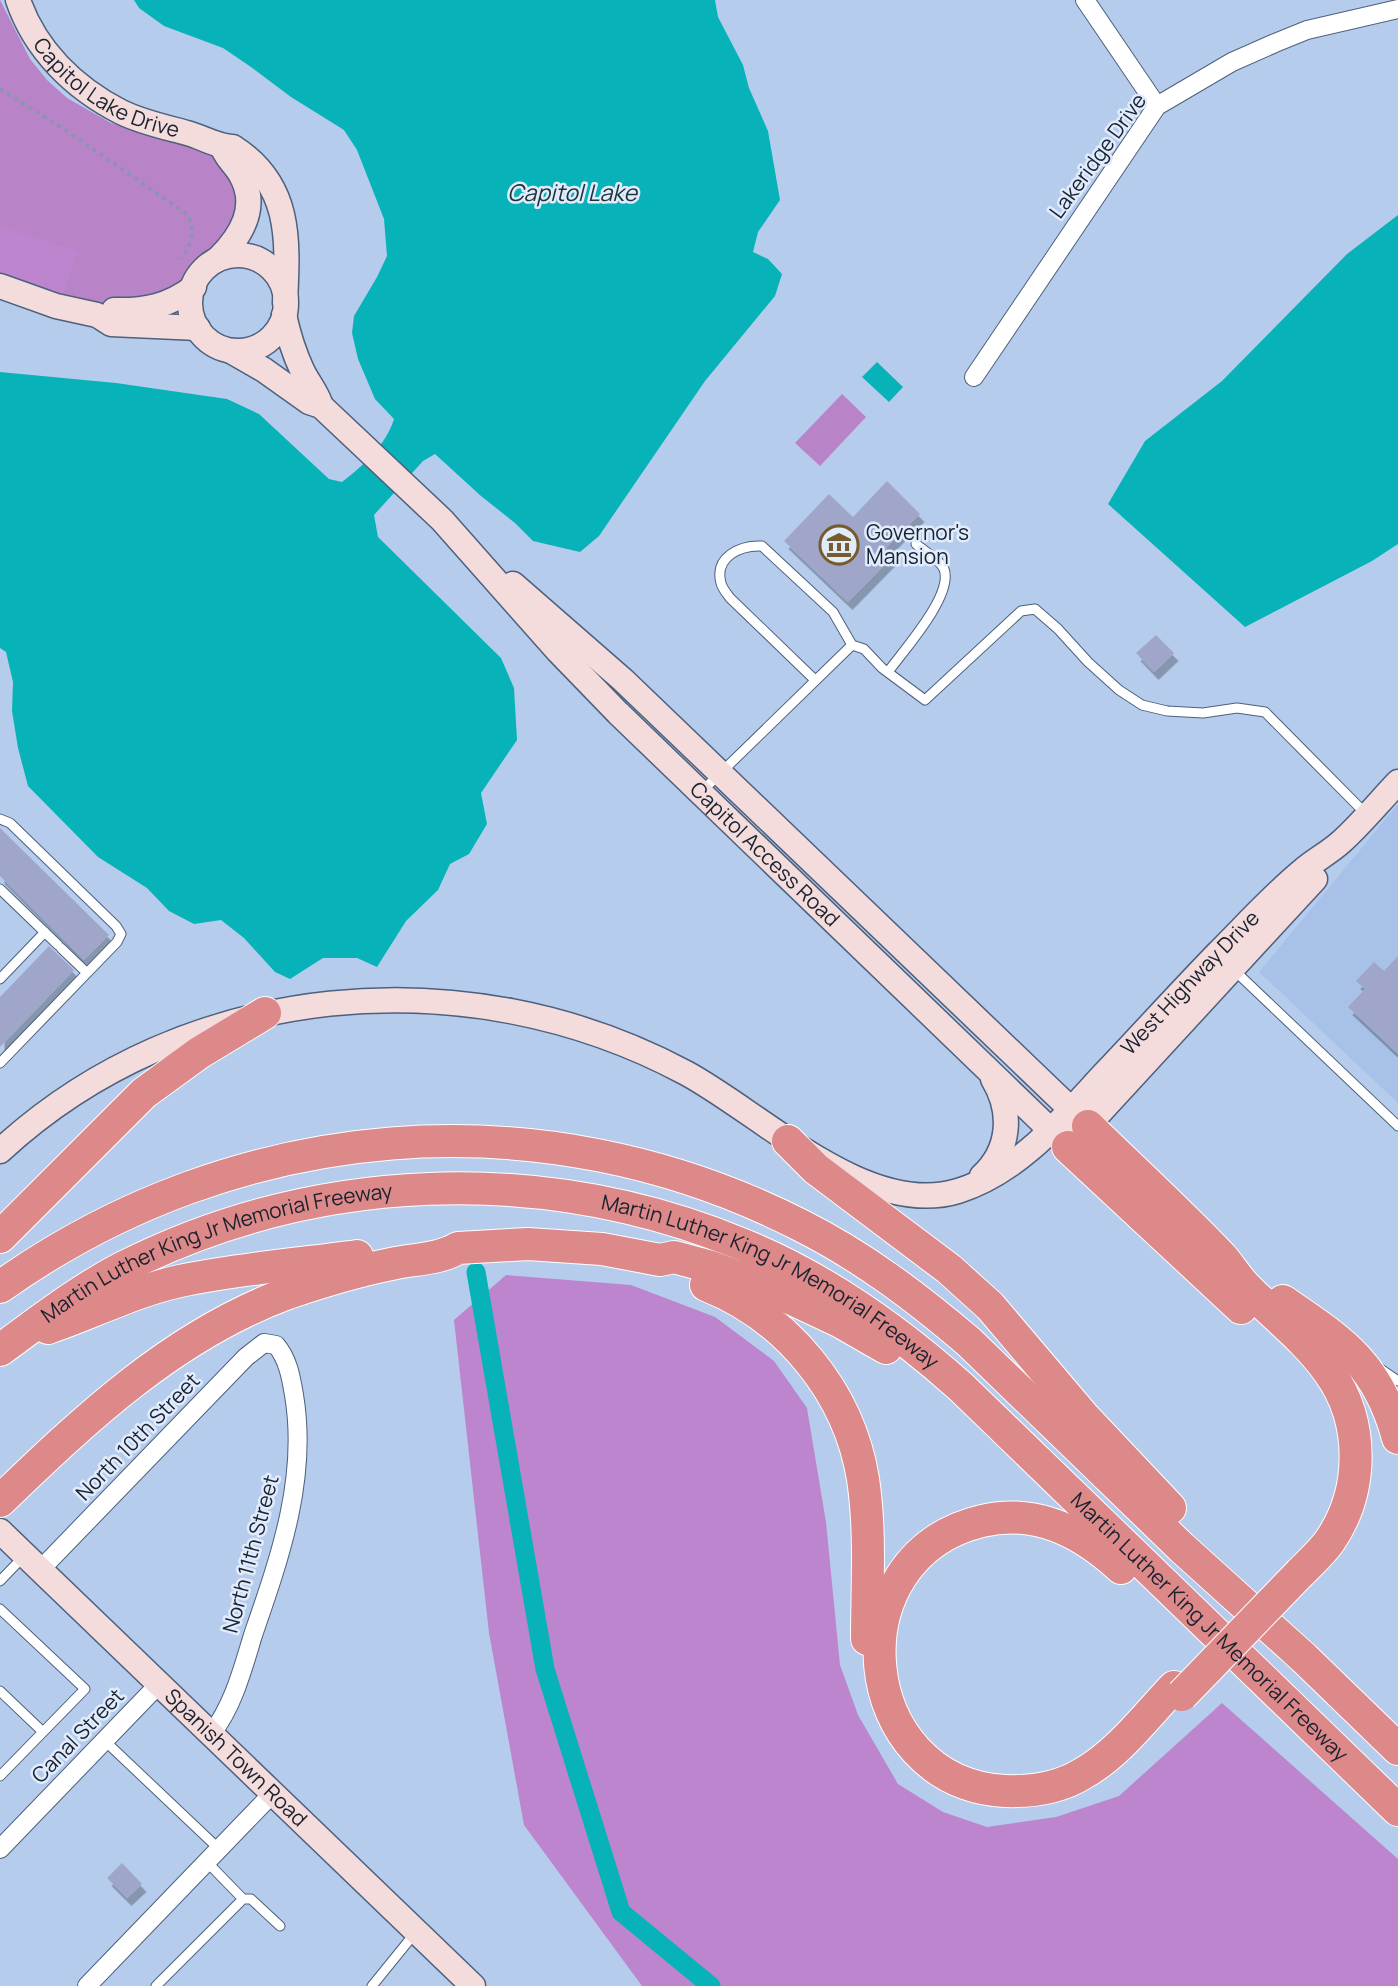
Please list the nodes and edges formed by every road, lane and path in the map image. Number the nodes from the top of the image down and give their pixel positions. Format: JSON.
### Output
{"nodes":[{"id":1,"x":18,"y":0,"type":"edge"},
{"id":2,"x":1085,"y":0,"type":"edge"},
{"id":3,"x":1398,"y":9,"type":"edge"},
{"id":4,"x":0,"y":89,"type":"edge"},
{"id":5,"x":1157,"y":106,"type":"junction"},
{"id":6,"x":223,"y":147,"type":"junction"},
{"id":7,"x":219,"y":258,"type":"junction"},
{"id":8,"x":181,"y":260,"type":"dead end"},
{"id":9,"x":0,"y":286,"type":"edge"},
{"id":10,"x":194,"y":286,"type":"junction"},
{"id":11,"x":284,"y":309,"type":"junction"},
{"id":12,"x":97,"y":315,"type":"junction"},
{"id":13,"x":198,"y":328,"type":"junction"},
{"id":14,"x":231,"y":351,"type":"junction"},
{"id":15,"x":974,"y":377,"type":"dead end"},
{"id":16,"x":321,"y":406,"type":"junction"},
{"id":17,"x":916,"y":544,"type":"dead end"},
{"id":18,"x":471,"y":551,"type":"junction"},
{"id":19,"x":852,"y":645,"type":"junction"},
{"id":20,"x":888,"y":672,"type":"junction"},
{"id":21,"x":815,"y":680,"type":"junction"},
{"id":22,"x":720,"y":773,"type":"junction"},
{"id":23,"x":1398,"y":782,"type":"edge"},
{"id":24,"x":701,"y":792,"type":"junction"},
{"id":25,"x":1367,"y":815,"type":"junction"},
{"id":26,"x":0,"y":819,"type":"edge"},
{"id":27,"x":0,"y":890,"type":"edge"},
{"id":28,"x":45,"y":932,"type":"junction"},
{"id":29,"x":1225,"y":961,"type":"junction"},
{"id":30,"x":86,"y":972,"type":"junction"},
{"id":31,"x":0,"y":979,"type":"edge"},
{"id":32,"x":265,"y":1013,"type":"junction"},
{"id":33,"x":0,"y":1063,"type":"edge"},
{"id":34,"x":985,"y":1067,"type":"junction"},
{"id":35,"x":1398,"y":1126,"type":"edge"},
{"id":36,"x":1069,"y":1128,"type":"junction"},
{"id":37,"x":788,"y":1141,"type":"junction"},
{"id":38,"x":0,"y":1151,"type":"edge"},
{"id":39,"x":973,"y":1185,"type":"junction"},
{"id":40,"x":0,"y":1237,"type":"edge"},
{"id":41,"x":458,"y":1248,"type":"junction"},
{"id":42,"x":1222,"y":1257,"type":"junction"},
{"id":43,"x":660,"y":1260,"type":"junction"},
{"id":44,"x":0,"y":1287,"type":"edge"},
{"id":45,"x":1331,"y":1334,"type":"junction"},
{"id":46,"x":271,"y":1343,"type":"joint"},
{"id":47,"x":7,"y":1345,"type":"edge"},
{"id":48,"x":1398,"y":1381,"type":"edge"},
{"id":49,"x":961,"y":1387,"type":"junction"},
{"id":50,"x":1398,"y":1438,"type":"edge"},
{"id":51,"x":0,"y":1501,"type":"edge"},
{"id":52,"x":0,"y":1531,"type":"edge"},
{"id":53,"x":33,"y":1562,"type":"junction"},
{"id":54,"x":1296,"y":1569,"type":"junction"},
{"id":55,"x":0,"y":1581,"type":"edge"},
{"id":56,"x":0,"y":1609,"type":"edge"},
{"id":57,"x":1304,"y":1658,"type":"junction"},
{"id":58,"x":159,"y":1684,"type":"junction"},
{"id":59,"x":0,"y":1691,"type":"edge"},
{"id":60,"x":1178,"y":1691,"type":"junction"},
{"id":61,"x":43,"y":1732,"type":"junction"},
{"id":62,"x":211,"y":1734,"type":"junction"},
{"id":63,"x":105,"y":1741,"type":"junction"},
{"id":64,"x":1398,"y":1749,"type":"edge"},
{"id":65,"x":1345,"y":1759,"type":"junction"},
{"id":66,"x":1,"y":1774,"type":"edge"},
{"id":67,"x":272,"y":1794,"type":"junction"},
{"id":68,"x":1398,"y":1810,"type":"edge"},
{"id":69,"x":0,"y":1849,"type":"edge"},
{"id":70,"x":213,"y":1855,"type":"junction"},
{"id":71,"x":243,"y":1899,"type":"junction"},
{"id":72,"x":279,"y":1926,"type":"dead end"},
{"id":73,"x":416,"y":1932,"type":"junction"},
{"id":74,"x":87,"y":1986,"type":"edge"},
{"id":75,"x":156,"y":1986,"type":"edge"},
{"id":76,"x":372,"y":1986,"type":"edge"},
{"id":77,"x":473,"y":1986,"type":"edge"}],
"edges":[{"from":1,"to":6,"type":"main road","name":"Capitol Lake Drive"},
{"from":2,"to":5,"type":"street"},
{"from":3,"to":5,"type":"street","name":"Lakeridge Drive"},
{"from":4,"to":8,"type":"path"},
{"from":5,"to":15,"type":"street","name":"Lakeridge Drive"},
{"from":6,"to":7,"type":"main road"},
{"from":6,"to":11,"type":"main road","name":"Capitol Lake Drive"},
{"from":7,"to":10,"type":"main road"},
{"from":7,"to":11,"type":"main road"},
{"from":9,"to":12,"type":"main road"},
{"from":10,"to":12,"type":"main road"},
{"from":10,"to":13,"type":"main road"},
{"from":11,"to":14,"type":"main road"},
{"from":11,"to":16,"type":"main road","name":"Capitol Lake Drive"},
{"from":12,"to":13,"type":"main road"},
{"from":13,"to":14,"type":"main road"},
{"from":14,"to":16,"type":"main road","name":"Capitol Access Road"},
{"from":16,"to":18,"type":"main road","name":"Capitol Access Road"},
{"from":17,"to":20,"type":"lane"},
{"from":18,"to":22,"type":"main road","name":"Capitol Access Road"},
{"from":18,"to":24,"type":"main road","name":"Capitol Access Road"},
{"from":19,"to":20,"type":"lane"},
{"from":19,"to":21,"type":"lane"},
{"from":19,"to":21,"type":"lane"},
{"from":20,"to":25,"type":"lane"},
{"from":21,"to":22,"type":"lane"},
{"from":22,"to":24,"type":"lane"},
{"from":22,"to":36,"type":"main road","name":"Capitol Access Road"},
{"from":23,"to":25,"type":"main road","name":"West Highway Drive"},
{"from":24,"to":34,"type":"main road","name":"Capitol Access Road"},
{"from":25,"to":29,"type":"main road","name":"West Highway Drive"},
{"from":26,"to":30,"type":"lane"},
{"from":27,"to":28,"type":"lane"},
{"from":28,"to":30,"type":"lane"},
{"from":28,"to":31,"type":"lane"},
{"from":29,"to":35,"type":"lane"},
{"from":29,"to":36,"type":"main road","name":"West Highway Drive"},
{"from":30,"to":33,"type":"lane"},
{"from":32,"to":37,"type":"main road","name":"West Highway Drive"},
{"from":32,"to":38,"type":"main road","name":"West Highway Drive"},
{"from":32,"to":40,"type":"highway"},
{"from":34,"to":36,"type":"main road","name":"Capitol Access Road"},
{"from":34,"to":39,"type":"main road"},
{"from":36,"to":39,"type":"main road","name":"West Highway Drive"},
{"from":36,"to":42,"type":"highway"},
{"from":36,"to":54,"type":"highway"},
{"from":37,"to":39,"type":"main road","name":"West Highway Drive"},
{"from":37,"to":57,"type":"highway"},
{"from":41,"to":43,"type":"highway"},
{"from":41,"to":47,"type":"highway"},
{"from":41,"to":51,"type":"highway"},
{"from":42,"to":45,"type":"highway"},
{"from":42,"to":54,"type":"highway"},
{"from":43,"to":49,"type":"highway"},
{"from":43,"to":60,"type":"highway"},
{"from":44,"to":57,"type":"highway","name":"Martin Luther King Jr Memorial Freeway"},
{"from":45,"to":48,"type":"lane"},
{"from":45,"to":50,"type":"highway"},
{"from":46,"to":53,"type":"street","name":"North 10th Street"},
{"from":46,"to":62,"type":"street","name":"North 11th Street"},
{"from":47,"to":49,"type":"highway","name":"Martin Luther King Jr Memorial Freeway"},
{"from":49,"to":65,"type":"highway","name":"Martin Luther King Jr Memorial Freeway"},
{"from":52,"to":53,"type":"main road","name":"Spanish Town Road"},
{"from":53,"to":55,"type":"lane"},
{"from":53,"to":58,"type":"main road","name":"Spanish Town Road"},
{"from":54,"to":60,"type":"highway"},
{"from":56,"to":61,"type":"lane"},
{"from":57,"to":64,"type":"highway","name":"Martin Luther King Jr Memorial Freeway"},
{"from":58,"to":62,"type":"main road","name":"Spanish Town Road"},
{"from":58,"to":63,"type":"street","name":"Canal Street"},
{"from":59,"to":61,"type":"lane"},
{"from":60,"to":65,"type":"highway"},
{"from":61,"to":66,"type":"lane"},
{"from":62,"to":67,"type":"main road","name":"Spanish Town Road"},
{"from":63,"to":69,"type":"street","name":"Canal Street"},
{"from":63,"to":70,"type":"lane"},
{"from":65,"to":68,"type":"highway","name":"Martin Luther King Jr Memorial Freeway"},
{"from":67,"to":70,"type":"street"},
{"from":67,"to":73,"type":"main road","name":"Spanish Town Road"},
{"from":70,"to":71,"type":"lane"},
{"from":70,"to":74,"type":"street"},
{"from":71,"to":72,"type":"lane"},
{"from":71,"to":75,"type":"lane"},
{"from":73,"to":76,"type":"lane"},
{"from":73,"to":77,"type":"main road","name":"Spanish Town Road"}]}
